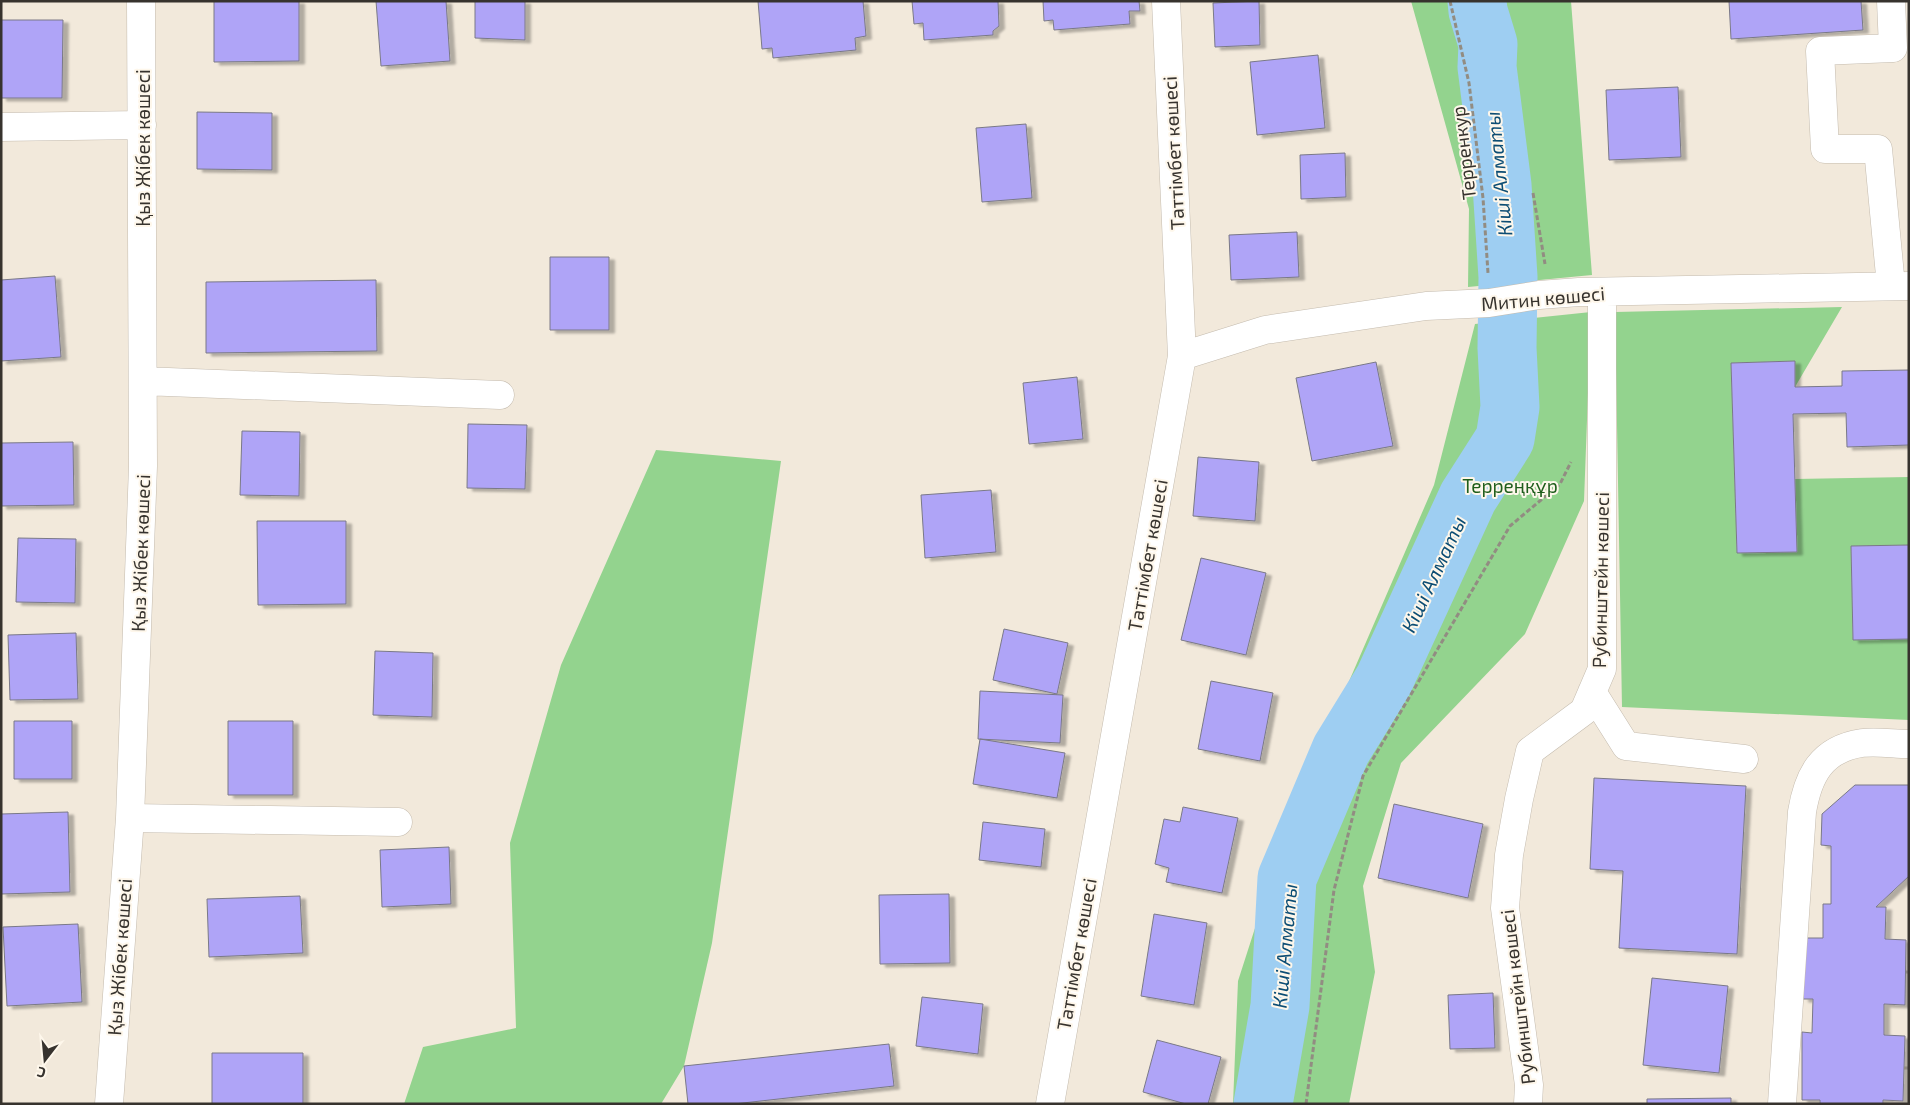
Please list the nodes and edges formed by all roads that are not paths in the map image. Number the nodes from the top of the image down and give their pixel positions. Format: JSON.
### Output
{"nodes":[{"id":1,"x":141,"y":1,"type":"edge"},
{"id":2,"x":1166,"y":1,"type":"edge"},
{"id":3,"x":1891,"y":1,"type":"edge"},
{"id":4,"x":142,"y":125,"type":"junction"},
{"id":5,"x":1,"y":127,"type":"edge"},
{"id":6,"x":1900,"y":286,"type":"edge"},
{"id":7,"x":1602,"y":292,"type":"junction"},
{"id":8,"x":1182,"y":356,"type":"junction"},
{"id":9,"x":143,"y":381,"type":"junction"},
{"id":10,"x":500,"y":395,"type":"dead end"},
{"id":11,"x":1592,"y":692,"type":"junction"},
{"id":12,"x":1909,"y":744,"type":"edge"},
{"id":13,"x":1744,"y":759,"type":"dead end"},
{"id":14,"x":130,"y":818,"type":"junction"},
{"id":15,"x":398,"y":822,"type":"dead end"},
{"id":16,"x":109,"y":1104,"type":"edge"},
{"id":17,"x":1050,"y":1104,"type":"edge"},
{"id":18,"x":1528,"y":1104,"type":"edge"},
{"id":19,"x":1782,"y":1104,"type":"edge"}],
"edges":[{"from":1,"to":4,"type":"street","name":"Қыз Жібек көшесі"},
{"from":2,"to":8,"type":"street","name":"Таттімбет көшесі"},
{"from":3,"to":6,"type":"street"},
{"from":4,"to":5,"type":"street"},
{"from":4,"to":9,"type":"street","name":"Қыз Жібек көшесі"},
{"from":6,"to":7,"type":"street","name":"Митин көшесі"},
{"from":7,"to":8,"type":"street","name":"Митин көшесі"},
{"from":7,"to":11,"type":"street","name":"Рубинштейн көшесі"},
{"from":8,"to":17,"type":"street","name":"Таттімбет көшесі"},
{"from":9,"to":10,"type":"street"},
{"from":9,"to":14,"type":"street","name":"Қыз Жібек көшесі"},
{"from":11,"to":13,"type":"street"},
{"from":11,"to":18,"type":"street","name":"Рубинштейн көшесі"},
{"from":12,"to":19,"type":"street"},
{"from":14,"to":15,"type":"street"},
{"from":14,"to":16,"type":"street","name":"Қыз Жібек көшесі"}]}
